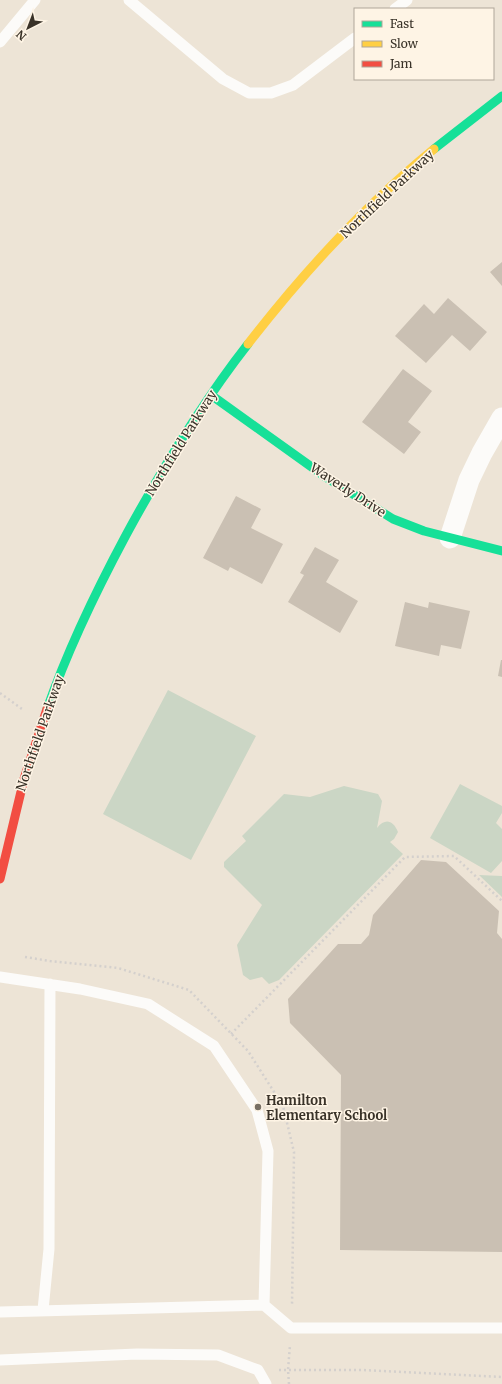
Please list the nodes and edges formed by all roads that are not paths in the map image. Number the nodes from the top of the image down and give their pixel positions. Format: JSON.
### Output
{"nodes":[{"id":1,"x":35,"y":0,"type":"edge"},
{"id":2,"x":129,"y":0,"type":"edge"},
{"id":3,"x":407,"y":0,"type":"edge"},
{"id":4,"x":395,"y":8,"type":"edge"},
{"id":5,"x":354,"y":39,"type":"edge"},
{"id":6,"x":0,"y":42,"type":"edge"},
{"id":7,"x":502,"y":96,"type":"edge"},
{"id":8,"x":211,"y":395,"type":"junction"},
{"id":9,"x":502,"y":418,"type":"edge"},
{"id":10,"x":450,"y":538,"type":"junction"},
{"id":11,"x":502,"y":551,"type":"edge"},
{"id":12,"x":0,"y":879,"type":"edge"},
{"id":13,"x":0,"y":977,"type":"edge"},
{"id":14,"x":50,"y":984,"type":"junction"},
{"id":15,"x":264,"y":1305,"type":"junction"},
{"id":16,"x":43,"y":1310,"type":"junction"},
{"id":17,"x":0,"y":1312,"type":"edge"},
{"id":18,"x":502,"y":1328,"type":"edge"},
{"id":19,"x":0,"y":1360,"type":"edge"},
{"id":20,"x":266,"y":1384,"type":"edge"}],
"edges":[{"from":1,"to":6,"type":"lane"},
{"from":2,"to":5,"type":"lane"},
{"from":3,"to":4,"type":"lane"},
{"from":7,"to":8,"type":"street","name":"Northfield Parkway"},
{"from":8,"to":10,"type":"street","name":"Waverly Drive"},
{"from":8,"to":12,"type":"street","name":"Northfield Parkway"},
{"from":9,"to":10,"type":"street"},
{"from":10,"to":11,"type":"street","name":"Waverly Drive"},
{"from":13,"to":14,"type":"lane"},
{"from":14,"to":15,"type":"lane"},
{"from":14,"to":16,"type":"lane"},
{"from":15,"to":16,"type":"lane"},
{"from":15,"to":18,"type":"lane"},
{"from":16,"to":17,"type":"lane"},
{"from":19,"to":20,"type":"lane"}]}
